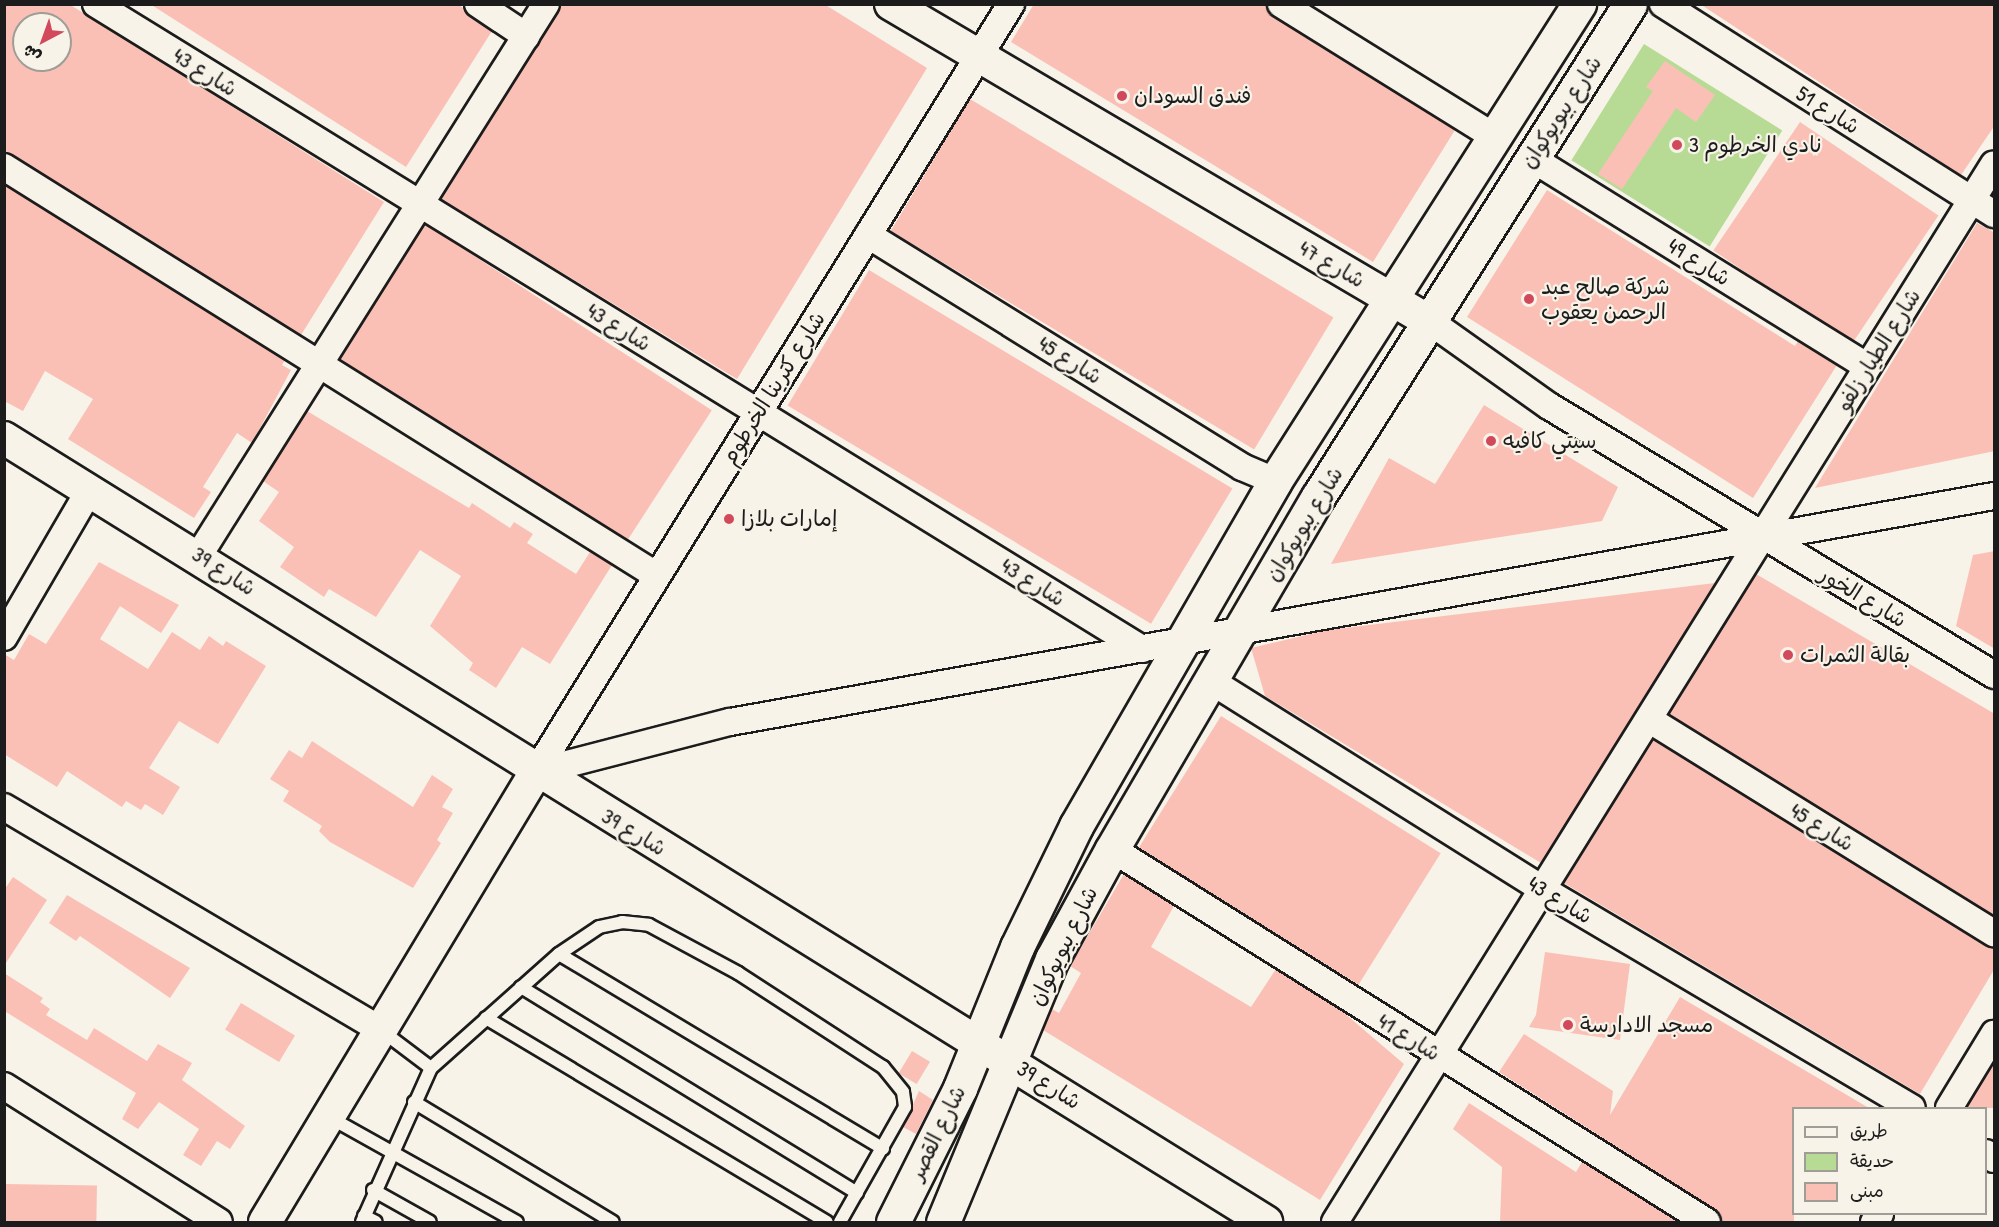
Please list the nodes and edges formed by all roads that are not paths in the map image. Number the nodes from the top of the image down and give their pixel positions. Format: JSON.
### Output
{"nodes":[{"id":1,"x":96,"y":4,"type":"edge"},
{"id":2,"x":478,"y":4,"type":"edge"},
{"id":3,"x":546,"y":4,"type":"edge"},
{"id":4,"x":891,"y":4,"type":"edge"},
{"id":5,"x":1011,"y":4,"type":"edge"},
{"id":6,"x":1281,"y":4,"type":"edge"},
{"id":7,"x":1579,"y":4,"type":"edge"},
{"id":8,"x":1630,"y":4,"type":"edge"},
{"id":9,"x":1663,"y":4,"type":"edge"},
{"id":10,"x":526,"y":36,"type":"junction"},
{"id":11,"x":979,"y":57,"type":"junction"},
{"id":12,"x":1495,"y":137,"type":"junction"},
{"id":13,"x":1531,"y":158,"type":"junction"},
{"id":14,"x":1995,"y":164,"type":"edge"},
{"id":15,"x":4,"y":167,"type":"edge"},
{"id":16,"x":1972,"y":201,"type":"junction"},
{"id":17,"x":420,"y":204,"type":"junction"},
{"id":18,"x":1995,"y":214,"type":"edge"},
{"id":19,"x":868,"y":235,"type":"junction"},
{"id":20,"x":1394,"y":300,"type":"junction"},
{"id":21,"x":1432,"y":323,"type":"junction"},
{"id":22,"x":319,"y":364,"type":"junction"},
{"id":23,"x":1866,"y":366,"type":"junction"},
{"id":24,"x":758,"y":412,"type":"junction"},
{"id":25,"x":4,"y":438,"type":"edge"},
{"id":26,"x":1275,"y":481,"type":"junction"},
{"id":27,"x":90,"y":489,"type":"junction"},
{"id":28,"x":1995,"y":496,"type":"edge"},
{"id":29,"x":1763,"y":537,"type":"junction"},
{"id":30,"x":199,"y":555,"type":"junction"},
{"id":31,"x":657,"y":575,"type":"junction"},
{"id":32,"x":1242,"y":630,"type":"junction"},
{"id":33,"x":4,"y":637,"type":"edge"},
{"id":34,"x":1183,"y":641,"type":"junction"},
{"id":35,"x":1142,"y":649,"type":"junction"},
{"id":36,"x":1995,"y":675,"type":"edge"},
{"id":37,"x":1214,"y":683,"type":"junction"},
{"id":38,"x":1650,"y":720,"type":"junction"},
{"id":39,"x":536,"y":772,"type":"junction"},
{"id":40,"x":4,"y":807,"type":"edge"},
{"id":41,"x":1112,"y":849,"type":"junction"},
{"id":42,"x":1545,"y":891,"type":"junction"},
{"id":43,"x":1995,"y":933,"type":"edge"},
{"id":44,"x":560,"y":954,"type":"junction"},
{"id":45,"x":521,"y":987,"type":"junction"},
{"id":46,"x":486,"y":1018,"type":"junction"},
{"id":47,"x":381,"y":1030,"type":"junction"},
{"id":48,"x":1995,"y":1034,"type":"edge"},
{"id":49,"x":977,"y":1042,"type":"junction"},
{"id":50,"x":1440,"y":1056,"type":"junction"},
{"id":51,"x":1011,"y":1062,"type":"junction"},
{"id":52,"x":431,"y":1068,"type":"junction"},
{"id":53,"x":4,"y":1086,"type":"edge"},
{"id":54,"x":414,"y":1102,"type":"junction"},
{"id":55,"x":1910,"y":1107,"type":"edge"},
{"id":56,"x":1950,"y":1107,"type":"edge"},
{"id":57,"x":329,"y":1117,"type":"junction"},
{"id":58,"x":391,"y":1149,"type":"junction"},
{"id":59,"x":883,"y":1149,"type":"junction"},
{"id":60,"x":373,"y":1190,"type":"junction"},
{"id":61,"x":857,"y":1193,"type":"junction"},
{"id":62,"x":367,"y":1220,"type":"edge"},
{"id":63,"x":219,"y":1222,"type":"edge"},
{"id":64,"x":265,"y":1222,"type":"edge"},
{"id":65,"x":430,"y":1222,"type":"edge"},
{"id":66,"x":517,"y":1222,"type":"edge"},
{"id":67,"x":613,"y":1222,"type":"edge"},
{"id":68,"x":827,"y":1222,"type":"edge"},
{"id":69,"x":840,"y":1222,"type":"edge"},
{"id":70,"x":893,"y":1222,"type":"edge"},
{"id":71,"x":943,"y":1222,"type":"edge"},
{"id":72,"x":1266,"y":1222,"type":"edge"},
{"id":73,"x":1335,"y":1222,"type":"edge"},
{"id":74,"x":1707,"y":1222,"type":"edge"}],
"edges":[{"from":1,"to":17,"type":"street","name":"شارع 43"},
{"from":2,"to":10,"type":"street"},
{"from":3,"to":10,"type":"street"},
{"from":4,"to":11,"type":"street","name":"شارع 47"},
{"from":5,"to":11,"type":"street","name":"شارع كترينا الخرطوم"},
{"from":6,"to":12,"type":"street"},
{"from":7,"to":12,"type":"main road","name":"شارع بيويوكوان"},
{"from":8,"to":13,"type":"main road","name":"شارع بيويوكوان"},
{"from":9,"to":16,"type":"street","name":"شارع 51"},
{"from":10,"to":17,"type":"street"},
{"from":11,"to":19,"type":"street","name":"شارع كترينا الخرطوم"},
{"from":11,"to":20,"type":"street","name":"شارع 47"},
{"from":12,"to":20,"type":"main road","name":"شارع بيويوكوان"},
{"from":13,"to":21,"type":"main road","name":"شارع بيويوكوان"},
{"from":13,"to":23,"type":"street","name":"شارع 49"},
{"from":14,"to":16,"type":"street","name":"شارع الطيار زلفو"},
{"from":15,"to":22,"type":"street"},
{"from":16,"to":18,"type":"street","name":"شارع 51"},
{"from":16,"to":23,"type":"street","name":"شارع الطيار زلفو"},
{"from":17,"to":22,"type":"street"},
{"from":17,"to":24,"type":"street","name":"شارع 43"},
{"from":19,"to":24,"type":"street","name":"شارع كترينا الخرطوم"},
{"from":19,"to":26,"type":"street","name":"شارع 45"},
{"from":20,"to":21,"type":"street","name":"شارع 47"},
{"from":20,"to":26,"type":"main road","name":"شارع بيويوكوان"},
{"from":21,"to":29,"type":"street","name":"شارع 47"},
{"from":21,"to":32,"type":"main road","name":"شارع بيويوكوان"},
{"from":22,"to":30,"type":"street"},
{"from":22,"to":31,"type":"street"},
{"from":23,"to":29,"type":"street","name":"شارع الطيار زلفو"},
{"from":24,"to":31,"type":"street","name":"شارع كترينا الخرطوم"},
{"from":24,"to":35,"type":"street","name":"شارع 43"},
{"from":25,"to":27,"type":"street","name":"شارع 39"},
{"from":26,"to":34,"type":"main road","name":"شارع بيويوكوان"},
{"from":27,"to":30,"type":"street","name":"شارع 39"},
{"from":27,"to":33,"type":"street"},
{"from":28,"to":29,"type":"street"},
{"from":29,"to":32,"type":"street"},
{"from":29,"to":36,"type":"street","name":"شارع الخور"},
{"from":29,"to":38,"type":"street","name":"شارع الطيار زلفو"},
{"from":30,"to":39,"type":"street","name":"شارع 39"},
{"from":31,"to":39,"type":"street","name":"شارع كترينا الخرطوم"},
{"from":32,"to":34,"type":"street"},
{"from":32,"to":37,"type":"main road","name":"شارع بيويوكوان"},
{"from":34,"to":35,"type":"street"},
{"from":34,"to":49,"type":"main road","name":"شارع بيويوكوان"},
{"from":35,"to":39,"type":"street"},
{"from":37,"to":41,"type":"main road","name":"شارع بيويوكوان"},
{"from":37,"to":42,"type":"street","name":"شارع 43"},
{"from":38,"to":42,"type":"street","name":"شارع الطيار زلفو"},
{"from":38,"to":43,"type":"street","name":"شارع 45"},
{"from":39,"to":47,"type":"street"},
{"from":39,"to":49,"type":"street","name":"شارع 39"},
{"from":40,"to":47,"type":"street"},
{"from":41,"to":50,"type":"street","name":"شارع 41"},
{"from":41,"to":51,"type":"main road","name":"شارع بيويوكوان"},
{"from":42,"to":50,"type":"street","name":"شارع الطيار زلفو"},
{"from":42,"to":55,"type":"street","name":"شارع 43"},
{"from":44,"to":45,"type":"lane"},
{"from":44,"to":59,"type":"lane"},
{"from":44,"to":59,"type":"lane"},
{"from":45,"to":46,"type":"lane"},
{"from":45,"to":61,"type":"lane"},
{"from":46,"to":52,"type":"lane"},
{"from":46,"to":68,"type":"lane"},
{"from":47,"to":52,"type":"lane"},
{"from":47,"to":57,"type":"street"},
{"from":48,"to":56,"type":"street"},
{"from":49,"to":51,"type":"street","name":"شارع 39"},
{"from":49,"to":70,"type":"main road","name":"شارع القصر"},
{"from":50,"to":73,"type":"street","name":"شارع الطيار زلفو"},
{"from":50,"to":74,"type":"street","name":"شارع 41"},
{"from":51,"to":71,"type":"main road","name":"شارع القصر"},
{"from":51,"to":72,"type":"street","name":"شارع 39"},
{"from":52,"to":54,"type":"lane"},
{"from":53,"to":63,"type":"street"},
{"from":54,"to":58,"type":"lane"},
{"from":54,"to":67,"type":"lane"},
{"from":57,"to":58,"type":"lane"},
{"from":57,"to":64,"type":"street"},
{"from":58,"to":60,"type":"lane"},
{"from":58,"to":66,"type":"lane"},
{"from":59,"to":61,"type":"lane"},
{"from":60,"to":62,"type":"lane"},
{"from":60,"to":65,"type":"lane"},
{"from":61,"to":69,"type":"lane"}]}
